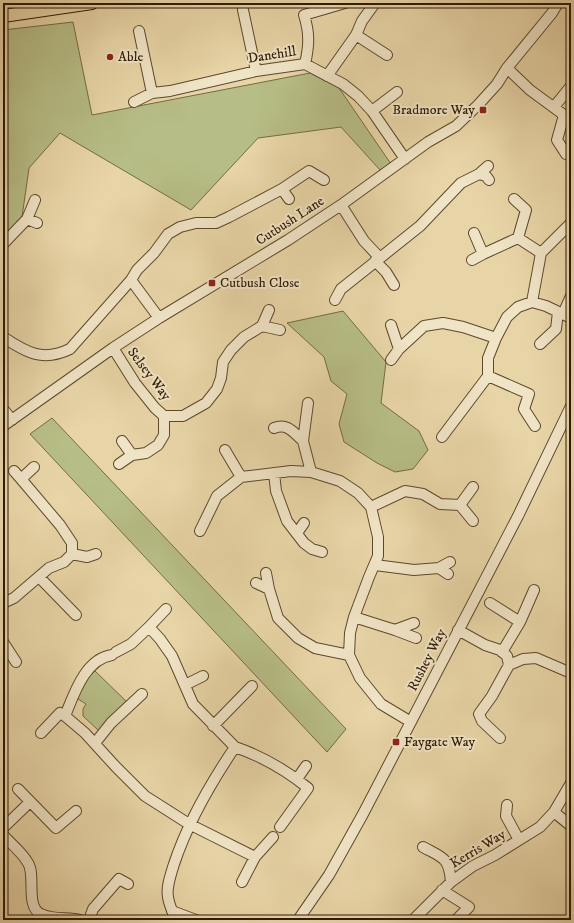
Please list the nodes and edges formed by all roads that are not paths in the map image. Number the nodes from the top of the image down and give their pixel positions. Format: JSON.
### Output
{"nodes":[{"id":1,"x":92,"y":3,"type":"edge"},
{"id":2,"x":345,"y":3,"type":"edge"},
{"id":3,"x":375,"y":3,"type":"edge"},
{"id":4,"x":558,"y":3,"type":"edge"},
{"id":5,"x":243,"y":10,"type":"dead end"},
{"id":6,"x":3,"y":16,"type":"edge"},
{"id":7,"x":139,"y":31,"type":"dead end"},
{"id":8,"x":356,"y":35,"type":"junction"},
{"id":9,"x":387,"y":55,"type":"dead end"},
{"id":10,"x":305,"y":64,"type":"junction"},
{"id":11,"x":507,"y":68,"type":"junction"},
{"id":12,"x":256,"y":71,"type":"junction"},
{"id":13,"x":327,"y":76,"type":"junction"},
{"id":14,"x":571,"y":86,"type":"edge"},
{"id":15,"x":397,"y":92,"type":"dead end"},
{"id":16,"x":152,"y":93,"type":"junction"},
{"id":17,"x":134,"y":102,"type":"dead end"},
{"id":18,"x":554,"y":107,"type":"junction"},
{"id":19,"x":372,"y":111,"type":"junction"},
{"id":20,"x":567,"y":117,"type":"edge"},
{"id":21,"x":566,"y":154,"type":"dead end"},
{"id":22,"x":405,"y":159,"type":"junction"},
{"id":23,"x":488,"y":166,"type":"dead end"},
{"id":24,"x":479,"y":174,"type":"junction"},
{"id":25,"x":324,"y":180,"type":"dead end"},
{"id":26,"x":489,"y":180,"type":"dead end"},
{"id":27,"x":282,"y":189,"type":"junction"},
{"id":28,"x":289,"y":199,"type":"dead end"},
{"id":29,"x":514,"y":199,"type":"dead end"},
{"id":30,"x":35,"y":200,"type":"dead end"},
{"id":31,"x":340,"y":205,"type":"junction"},
{"id":32,"x":27,"y":219,"type":"junction"},
{"id":33,"x":37,"y":223,"type":"dead end"},
{"id":34,"x":571,"y":224,"type":"edge"},
{"id":35,"x":474,"y":233,"type":"dead end"},
{"id":36,"x":518,"y":238,"type":"junction"},
{"id":37,"x":3,"y":244,"type":"edge"},
{"id":38,"x":541,"y":253,"type":"junction"},
{"id":39,"x":483,"y":254,"type":"junction"},
{"id":40,"x":378,"y":259,"type":"junction"},
{"id":41,"x":472,"y":260,"type":"dead end"},
{"id":42,"x":131,"y":280,"type":"junction"},
{"id":43,"x":394,"y":285,"type":"dead end"},
{"id":44,"x":571,"y":296,"type":"edge"},
{"id":45,"x":335,"y":300,"type":"dead end"},
{"id":46,"x":532,"y":302,"type":"junction"},
{"id":47,"x":269,"y":310,"type":"dead end"},
{"id":48,"x":564,"y":315,"type":"edge"},
{"id":49,"x":159,"y":318,"type":"junction"},
{"id":50,"x":391,"y":325,"type":"dead end"},
{"id":51,"x":262,"y":326,"type":"junction"},
{"id":52,"x":280,"y":330,"type":"dead end"},
{"id":53,"x":3,"y":337,"type":"edge"},
{"id":54,"x":496,"y":338,"type":"junction"},
{"id":55,"x":540,"y":344,"type":"dead end"},
{"id":56,"x":113,"y":348,"type":"junction"},
{"id":57,"x":399,"y":349,"type":"junction"},
{"id":58,"x":390,"y":360,"type":"dead end"},
{"id":59,"x":488,"y":376,"type":"junction"},
{"id":60,"x":308,"y":403,"type":"dead end"},
{"id":61,"x":571,"y":406,"type":"edge"},
{"id":62,"x":3,"y":409,"type":"edge"},
{"id":63,"x":164,"y":416,"type":"junction"},
{"id":64,"x":12,"y":420,"type":"junction"},
{"id":65,"x":3,"y":426,"type":"edge"},
{"id":66,"x":535,"y":426,"type":"dead end"},
{"id":67,"x":274,"y":428,"type":"dead end"},
{"id":68,"x":442,"y":437,"type":"dead end"},
{"id":69,"x":303,"y":441,"type":"junction"},
{"id":70,"x":122,"y":442,"type":"dead end"},
{"id":71,"x":225,"y":450,"type":"dead end"},
{"id":72,"x":132,"y":455,"type":"junction"},
{"id":73,"x":119,"y":464,"type":"dead end"},
{"id":74,"x":34,"y":467,"type":"dead end"},
{"id":75,"x":14,"y":471,"type":"dead end"},
{"id":76,"x":311,"y":472,"type":"junction"},
{"id":77,"x":274,"y":473,"type":"junction"},
{"id":78,"x":241,"y":477,"type":"junction"},
{"id":79,"x":21,"y":479,"type":"junction"},
{"id":80,"x":473,"y":487,"type":"dead end"},
{"id":81,"x":460,"y":505,"type":"junction"},
{"id":82,"x":370,"y":507,"type":"junction"},
{"id":83,"x":473,"y":521,"type":"dead end"},
{"id":84,"x":304,"y":523,"type":"dead end"},
{"id":85,"x":200,"y":531,"type":"dead end"},
{"id":86,"x":297,"y":533,"type":"junction"},
{"id":87,"x":322,"y":552,"type":"dead end"},
{"id":88,"x":72,"y":554,"type":"junction"},
{"id":89,"x":96,"y":554,"type":"dead end"},
{"id":90,"x":450,"y":562,"type":"dead end"},
{"id":91,"x":375,"y":565,"type":"junction"},
{"id":92,"x":439,"y":568,"type":"junction"},
{"id":93,"x":266,"y":573,"type":"dead end"},
{"id":94,"x":448,"y":574,"type":"dead end"},
{"id":95,"x":39,"y":577,"type":"junction"},
{"id":96,"x":256,"y":584,"type":"dead end"},
{"id":97,"x":269,"y":589,"type":"junction"},
{"id":98,"x":534,"y":590,"type":"dead end"},
{"id":99,"x":3,"y":603,"type":"edge"},
{"id":100,"x":490,"y":603,"type":"dead end"},
{"id":101,"x":166,"y":609,"type":"dead end"},
{"id":102,"x":76,"y":615,"type":"dead end"},
{"id":103,"x":354,"y":617,"type":"junction"},
{"id":104,"x":520,"y":622,"type":"junction"},
{"id":105,"x":414,"y":623,"type":"dead end"},
{"id":106,"x":149,"y":627,"type":"junction"},
{"id":107,"x":395,"y":630,"type":"junction"},
{"id":108,"x":458,"y":630,"type":"junction"},
{"id":109,"x":416,"y":638,"type":"dead end"},
{"id":110,"x":3,"y":642,"type":"edge"},
{"id":111,"x":502,"y":652,"type":"junction"},
{"id":112,"x":349,"y":655,"type":"junction"},
{"id":113,"x":16,"y":662,"type":"dead end"},
{"id":114,"x":509,"y":664,"type":"junction"},
{"id":115,"x":571,"y":673,"type":"edge"},
{"id":116,"x":204,"y":676,"type":"dead end"},
{"id":117,"x":186,"y":685,"type":"junction"},
{"id":118,"x":252,"y":686,"type":"dead end"},
{"id":119,"x":142,"y":694,"type":"dead end"},
{"id":120,"x":65,"y":716,"type":"junction"},
{"id":121,"x":412,"y":722,"type":"junction"},
{"id":122,"x":213,"y":726,"type":"junction"},
{"id":123,"x":41,"y":733,"type":"dead end"},
{"id":124,"x":500,"y":738,"type":"dead end"},
{"id":125,"x":95,"y":743,"type":"junction"},
{"id":126,"x":235,"y":747,"type":"junction"},
{"id":127,"x":306,"y":766,"type":"dead end"},
{"id":128,"x":297,"y":779,"type":"junction"},
{"id":129,"x":571,"y":782,"type":"edge"},
{"id":130,"x":18,"y":789,"type":"dead end"},
{"id":131,"x":30,"y":802,"type":"junction"},
{"id":132,"x":508,"y":806,"type":"dead end"},
{"id":133,"x":76,"y":811,"type":"dead end"},
{"id":134,"x":554,"y":812,"type":"junction"},
{"id":135,"x":189,"y":824,"type":"junction"},
{"id":136,"x":571,"y":826,"type":"edge"},
{"id":137,"x":280,"y":827,"type":"dead end"},
{"id":138,"x":3,"y":828,"type":"edge"},
{"id":139,"x":3,"y":835,"type":"edge"},
{"id":140,"x":273,"y":837,"type":"dead end"},
{"id":141,"x":520,"y":840,"type":"junction"},
{"id":142,"x":423,"y":847,"type":"dead end"},
{"id":143,"x":255,"y":857,"type":"junction"},
{"id":144,"x":125,"y":878,"type":"dead end"},
{"id":145,"x":242,"y":882,"type":"dead end"},
{"id":146,"x":451,"y":882,"type":"junction"},
{"id":147,"x":442,"y":890,"type":"junction"},
{"id":148,"x":174,"y":916,"type":"edge"},
{"id":149,"x":50,"y":918,"type":"edge"},
{"id":150,"x":80,"y":920,"type":"edge"},
{"id":151,"x":89,"y":920,"type":"edge"},
{"id":152,"x":196,"y":920,"type":"edge"},
{"id":153,"x":298,"y":920,"type":"edge"},
{"id":154,"x":413,"y":920,"type":"edge"},
{"id":155,"x":456,"y":920,"type":"edge"}],
"edges":[{"from":1,"to":6,"type":"main road"},
{"from":2,"to":10,"type":"street"},
{"from":3,"to":8,"type":"street"},
{"from":4,"to":11,"type":"street","name":"Cutbush Lane"},
{"from":5,"to":12,"type":"street"},
{"from":7,"to":16,"type":"street"},
{"from":8,"to":9,"type":"street"},
{"from":8,"to":13,"type":"street"},
{"from":10,"to":12,"type":"street","name":"Danehill"},
{"from":10,"to":13,"type":"street","name":"Danehill"},
{"from":11,"to":18,"type":"street"},
{"from":11,"to":22,"type":"street","name":"Cutbush Lane"},
{"from":12,"to":16,"type":"street","name":"Danehill"},
{"from":13,"to":19,"type":"street","name":"Danehill"},
{"from":14,"to":18,"type":"street"},
{"from":15,"to":19,"type":"street"},
{"from":16,"to":17,"type":"street","name":"Danehill"},
{"from":18,"to":20,"type":"street"},
{"from":19,"to":22,"type":"street","name":"Danehill"},
{"from":20,"to":21,"type":"street"},
{"from":22,"to":31,"type":"street","name":"Cutbush Lane"},
{"from":23,"to":24,"type":"street"},
{"from":24,"to":26,"type":"street"},
{"from":24,"to":40,"type":"street"},
{"from":25,"to":27,"type":"street"},
{"from":27,"to":28,"type":"street"},
{"from":27,"to":42,"type":"street"},
{"from":29,"to":36,"type":"street"},
{"from":30,"to":32,"type":"street"},
{"from":31,"to":40,"type":"street"},
{"from":31,"to":49,"type":"street","name":"Cutbush Lane"},
{"from":32,"to":33,"type":"street"},
{"from":32,"to":37,"type":"street"},
{"from":34,"to":38,"type":"street"},
{"from":35,"to":39,"type":"street"},
{"from":36,"to":38,"type":"street"},
{"from":36,"to":39,"type":"street"},
{"from":38,"to":46,"type":"street"},
{"from":39,"to":41,"type":"street"},
{"from":40,"to":43,"type":"street"},
{"from":40,"to":45,"type":"street"},
{"from":42,"to":49,"type":"street"},
{"from":42,"to":53,"type":"street"},
{"from":44,"to":48,"type":"street"},
{"from":46,"to":48,"type":"street"},
{"from":46,"to":54,"type":"street"},
{"from":47,"to":51,"type":"street"},
{"from":48,"to":55,"type":"street"},
{"from":49,"to":56,"type":"street","name":"Cutbush Lane"},
{"from":50,"to":57,"type":"street"},
{"from":51,"to":52,"type":"street"},
{"from":51,"to":63,"type":"street","name":"Selsey Way"},
{"from":54,"to":57,"type":"street"},
{"from":54,"to":59,"type":"street"},
{"from":56,"to":63,"type":"street","name":"Selsey Way"},
{"from":56,"to":64,"type":"street","name":"Cutbush Lane"},
{"from":57,"to":58,"type":"street"},
{"from":59,"to":66,"type":"street"},
{"from":59,"to":68,"type":"street"},
{"from":60,"to":69,"type":"street"},
{"from":61,"to":108,"type":"street","name":"Rushey Way"},
{"from":62,"to":64,"type":"street"},
{"from":63,"to":72,"type":"street"},
{"from":64,"to":65,"type":"street","name":"Cutbush Lane"},
{"from":67,"to":69,"type":"street"},
{"from":69,"to":76,"type":"street"},
{"from":70,"to":72,"type":"street"},
{"from":71,"to":78,"type":"street"},
{"from":72,"to":73,"type":"street"},
{"from":74,"to":79,"type":"street"},
{"from":75,"to":79,"type":"street"},
{"from":76,"to":77,"type":"street"},
{"from":76,"to":82,"type":"street"},
{"from":77,"to":78,"type":"street"},
{"from":77,"to":86,"type":"street"},
{"from":78,"to":85,"type":"street"},
{"from":79,"to":88,"type":"street"},
{"from":80,"to":81,"type":"street"},
{"from":81,"to":82,"type":"street"},
{"from":81,"to":83,"type":"street"},
{"from":82,"to":91,"type":"street"},
{"from":84,"to":86,"type":"street"},
{"from":86,"to":87,"type":"street"},
{"from":88,"to":89,"type":"street"},
{"from":88,"to":95,"type":"street"},
{"from":90,"to":92,"type":"street"},
{"from":91,"to":92,"type":"street"},
{"from":91,"to":103,"type":"street"},
{"from":92,"to":94,"type":"street"},
{"from":93,"to":97,"type":"street"},
{"from":95,"to":99,"type":"street"},
{"from":95,"to":102,"type":"street"},
{"from":96,"to":97,"type":"street"},
{"from":97,"to":112,"type":"street"},
{"from":98,"to":104,"type":"street"},
{"from":100,"to":104,"type":"street"},
{"from":101,"to":106,"type":"street"},
{"from":103,"to":107,"type":"street"},
{"from":103,"to":112,"type":"street"},
{"from":104,"to":111,"type":"street"},
{"from":105,"to":107,"type":"street"},
{"from":106,"to":117,"type":"street"},
{"from":106,"to":120,"type":"street"},
{"from":107,"to":109,"type":"street"},
{"from":108,"to":111,"type":"street"},
{"from":108,"to":121,"type":"street","name":"Rushey Way"},
{"from":110,"to":113,"type":"street"},
{"from":111,"to":114,"type":"street"},
{"from":112,"to":121,"type":"street"},
{"from":114,"to":115,"type":"street"},
{"from":114,"to":124,"type":"street"},
{"from":116,"to":117,"type":"street"},
{"from":117,"to":122,"type":"street"},
{"from":118,"to":122,"type":"street"},
{"from":119,"to":125,"type":"street"},
{"from":120,"to":123,"type":"street"},
{"from":120,"to":125,"type":"street"},
{"from":121,"to":153,"type":"street","name":"Rushey Way"},
{"from":122,"to":126,"type":"street"},
{"from":125,"to":135,"type":"street"},
{"from":126,"to":128,"type":"street"},
{"from":126,"to":135,"type":"street"},
{"from":127,"to":128,"type":"street"},
{"from":128,"to":137,"type":"street"},
{"from":129,"to":134,"type":"street","name":"Kerris Way"},
{"from":130,"to":131,"type":"street"},
{"from":131,"to":133,"type":"street"},
{"from":131,"to":138,"type":"street"},
{"from":132,"to":141,"type":"street","name":"Kerris Way"},
{"from":134,"to":136,"type":"street"},
{"from":134,"to":141,"type":"street","name":"Kerris Way"},
{"from":135,"to":143,"type":"street"},
{"from":135,"to":148,"type":"street"},
{"from":139,"to":149,"type":"street"},
{"from":140,"to":143,"type":"street"},
{"from":141,"to":146,"type":"street","name":"Kerris Way"},
{"from":142,"to":146,"type":"street","name":"Kerris Way"},
{"from":143,"to":145,"type":"street"},
{"from":144,"to":151,"type":"street"},
{"from":146,"to":147,"type":"street","name":"Kerris Way"},
{"from":147,"to":154,"type":"street","name":"Kerris Way"},
{"from":147,"to":155,"type":"street"},
{"from":148,"to":152,"type":"street"},
{"from":149,"to":150,"type":"street"}]}
